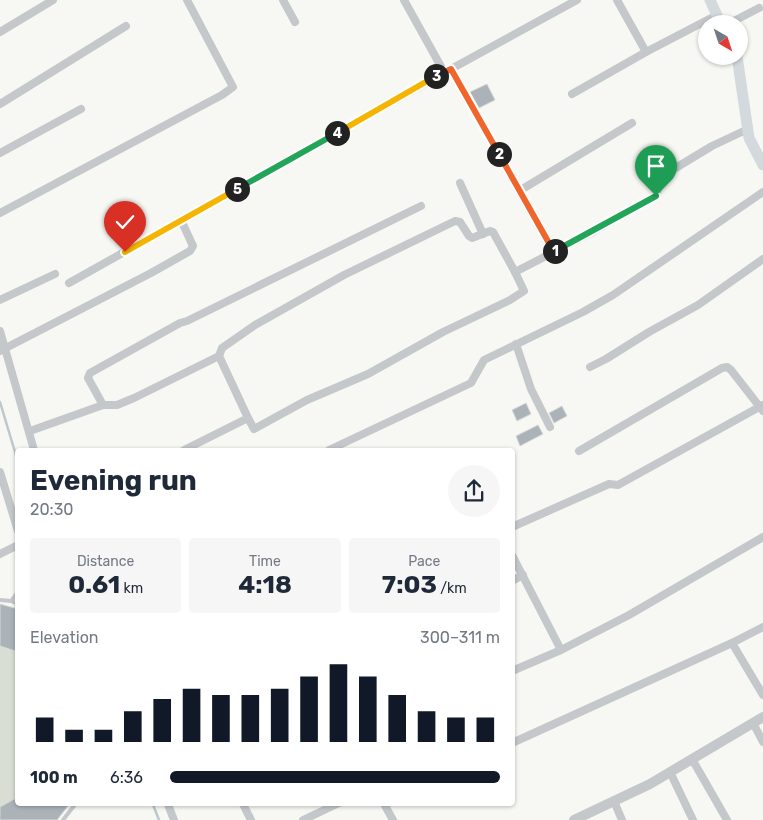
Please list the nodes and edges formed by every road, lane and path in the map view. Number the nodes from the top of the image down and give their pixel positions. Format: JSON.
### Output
{"nodes":[{"id":1,"x":54,"y":0,"type":"edge"},
{"id":2,"x":187,"y":0,"type":"edge"},
{"id":3,"x":284,"y":0,"type":"edge"},
{"id":4,"x":404,"y":0,"type":"edge"},
{"id":5,"x":577,"y":0,"type":"edge"},
{"id":6,"x":617,"y":0,"type":"edge"},
{"id":7,"x":710,"y":0,"type":"edge"},
{"id":8,"x":759,"y":8,"type":"dead end"},
{"id":9,"x":717,"y":15,"type":"edge"},
{"id":10,"x":745,"y":15,"type":"edge"},
{"id":11,"x":294,"y":22,"type":"dead end"},
{"id":12,"x":126,"y":26,"type":"dead end"},
{"id":13,"x":698,"y":28,"type":"edge"},
{"id":14,"x":0,"y":32,"type":"edge"},
{"id":15,"x":646,"y":52,"type":"junction"},
{"id":16,"x":738,"y":65,"type":"edge"},
{"id":17,"x":448,"y":70,"type":"junction"},
{"id":18,"x":572,"y":94,"type":"dead end"},
{"id":19,"x":0,"y":104,"type":"edge"},
{"id":20,"x":81,"y":109,"type":"dead end"},
{"id":21,"x":632,"y":123,"type":"dead end"},
{"id":22,"x":748,"y":129,"type":"junction"},
{"id":23,"x":760,"y":152,"type":"edge"},
{"id":24,"x":0,"y":153,"type":"edge"},
{"id":25,"x":763,"y":164,"type":"edge"},
{"id":26,"x":460,"y":183,"type":"dead end"},
{"id":27,"x":519,"y":191,"type":"junction"},
{"id":28,"x":763,"y":192,"type":"edge"},
{"id":29,"x":421,"y":206,"type":"dead end"},
{"id":30,"x":0,"y":213,"type":"edge"},
{"id":31,"x":181,"y":220,"type":"junction"},
{"id":32,"x":483,"y":234,"type":"junction"},
{"id":33,"x":554,"y":252,"type":"junction"},
{"id":34,"x":763,"y":259,"type":"edge"},
{"id":35,"x":515,"y":272,"type":"junction"},
{"id":36,"x":55,"y":274,"type":"dead end"},
{"id":37,"x":69,"y":284,"type":"dead end"},
{"id":38,"x":0,"y":300,"type":"edge"},
{"id":39,"x":0,"y":331,"type":"edge"},
{"id":40,"x":516,"y":344,"type":"junction"},
{"id":41,"x":2,"y":350,"type":"edge"},
{"id":42,"x":219,"y":356,"type":"junction"},
{"id":43,"x":590,"y":367,"type":"dead end"},
{"id":44,"x":103,"y":405,"type":"junction"},
{"id":45,"x":762,"y":408,"type":"edge"},
{"id":46,"x":248,"y":418,"type":"junction"},
{"id":47,"x":550,"y":427,"type":"dead end"},
{"id":48,"x":30,"y":431,"type":"junction"},
{"id":49,"x":34,"y":448,"type":"edge"},
{"id":50,"x":188,"y":448,"type":"edge"},
{"id":51,"x":333,"y":448,"type":"edge"},
{"id":52,"x":579,"y":452,"type":"dead end"},
{"id":53,"x":0,"y":472,"type":"edge"},
{"id":54,"x":15,"y":522,"type":"edge"},
{"id":55,"x":515,"y":526,"type":"edge"},
{"id":56,"x":763,"y":537,"type":"edge"},
{"id":57,"x":15,"y":546,"type":"edge"},
{"id":58,"x":0,"y":554,"type":"edge"},
{"id":59,"x":515,"y":560,"type":"edge"},
{"id":60,"x":523,"y":575,"type":"junction"},
{"id":61,"x":515,"y":579,"type":"edge"},
{"id":62,"x":15,"y":596,"type":"edge"},
{"id":63,"x":0,"y":600,"type":"edge"},
{"id":64,"x":11,"y":601,"type":"junction"},
{"id":65,"x":15,"y":603,"type":"edge"},
{"id":66,"x":763,"y":628,"type":"edge"},
{"id":67,"x":732,"y":643,"type":"junction"},
{"id":68,"x":560,"y":650,"type":"junction"},
{"id":69,"x":515,"y":670,"type":"edge"},
{"id":70,"x":763,"y":695,"type":"edge"},
{"id":71,"x":763,"y":717,"type":"edge"},
{"id":72,"x":753,"y":723,"type":"junction"},
{"id":73,"x":515,"y":742,"type":"edge"},
{"id":74,"x":763,"y":742,"type":"edge"},
{"id":75,"x":692,"y":759,"type":"junction"},
{"id":76,"x":670,"y":772,"type":"junction"},
{"id":77,"x":614,"y":801,"type":"junction"},
{"id":78,"x":74,"y":806,"type":"edge"},
{"id":79,"x":169,"y":806,"type":"edge"},
{"id":80,"x":244,"y":806,"type":"edge"},
{"id":81,"x":333,"y":806,"type":"edge"},
{"id":82,"x":385,"y":806,"type":"edge"},
{"id":83,"x":63,"y":820,"type":"edge"},
{"id":84,"x":174,"y":820,"type":"edge"},
{"id":85,"x":251,"y":820,"type":"edge"},
{"id":86,"x":303,"y":820,"type":"edge"},
{"id":87,"x":393,"y":820,"type":"edge"},
{"id":88,"x":574,"y":820,"type":"edge"},
{"id":89,"x":622,"y":820,"type":"edge"},
{"id":90,"x":693,"y":820,"type":"edge"},
{"id":91,"x":726,"y":820,"type":"edge"}],
"edges":[{"from":1,"to":14,"type":"street"},
{"from":2,"to":30,"type":"street"},
{"from":3,"to":11,"type":"street"},
{"from":4,"to":17,"type":"street"},
{"from":5,"to":17,"type":"street"},
{"from":6,"to":15,"type":"street"},
{"from":7,"to":9,"type":"main road"},
{"from":8,"to":10,"type":"street"},
{"from":12,"to":19,"type":"street"},
{"from":13,"to":15,"type":"street"},
{"from":15,"to":18,"type":"street"},
{"from":16,"to":22,"type":"main road"},
{"from":17,"to":27,"type":"street"},
{"from":17,"to":31,"type":"street"},
{"from":20,"to":24,"type":"street"},
{"from":21,"to":27,"type":"street"},
{"from":22,"to":23,"type":"main road"},
{"from":22,"to":33,"type":"street"},
{"from":23,"to":25,"type":"main road"},
{"from":26,"to":32,"type":"street"},
{"from":27,"to":33,"type":"street"},
{"from":28,"to":40,"type":"street"},
{"from":29,"to":44,"type":"street"},
{"from":31,"to":37,"type":"street"},
{"from":31,"to":41,"type":"street"},
{"from":32,"to":35,"type":"street"},
{"from":32,"to":42,"type":"street"},
{"from":33,"to":35,"type":"street"},
{"from":34,"to":43,"type":"street"},
{"from":35,"to":46,"type":"street"},
{"from":36,"to":38,"type":"street"},
{"from":39,"to":41,"type":"street"},
{"from":40,"to":47,"type":"street"},
{"from":40,"to":51,"type":"street"},
{"from":41,"to":48,"type":"street"},
{"from":42,"to":44,"type":"street"},
{"from":42,"to":46,"type":"street"},
{"from":44,"to":48,"type":"street"},
{"from":45,"to":52,"type":"street"},
{"from":45,"to":55,"type":"street"},
{"from":46,"to":50,"type":"street"},
{"from":48,"to":49,"type":"street"},
{"from":53,"to":54,"type":"street"},
{"from":56,"to":68,"type":"street"},
{"from":57,"to":58,"type":"street"},
{"from":59,"to":60,"type":"street"},
{"from":60,"to":61,"type":"street"},
{"from":60,"to":68,"type":"street"},
{"from":62,"to":64,"type":"lane"},
{"from":63,"to":64,"type":"lane"},
{"from":64,"to":65,"type":"lane"},
{"from":66,"to":67,"type":"street"},
{"from":67,"to":70,"type":"street"},
{"from":67,"to":73,"type":"street"},
{"from":68,"to":69,"type":"street"},
{"from":71,"to":72,"type":"street"},
{"from":72,"to":74,"type":"street"},
{"from":72,"to":75,"type":"street"},
{"from":75,"to":76,"type":"street"},
{"from":75,"to":91,"type":"street"},
{"from":76,"to":77,"type":"street"},
{"from":76,"to":90,"type":"street"},
{"from":77,"to":88,"type":"street"},
{"from":77,"to":89,"type":"street"},
{"from":78,"to":83,"type":"lane"},
{"from":79,"to":84,"type":"street"},
{"from":80,"to":85,"type":"street"},
{"from":81,"to":86,"type":"street"},
{"from":82,"to":87,"type":"street"}]}
